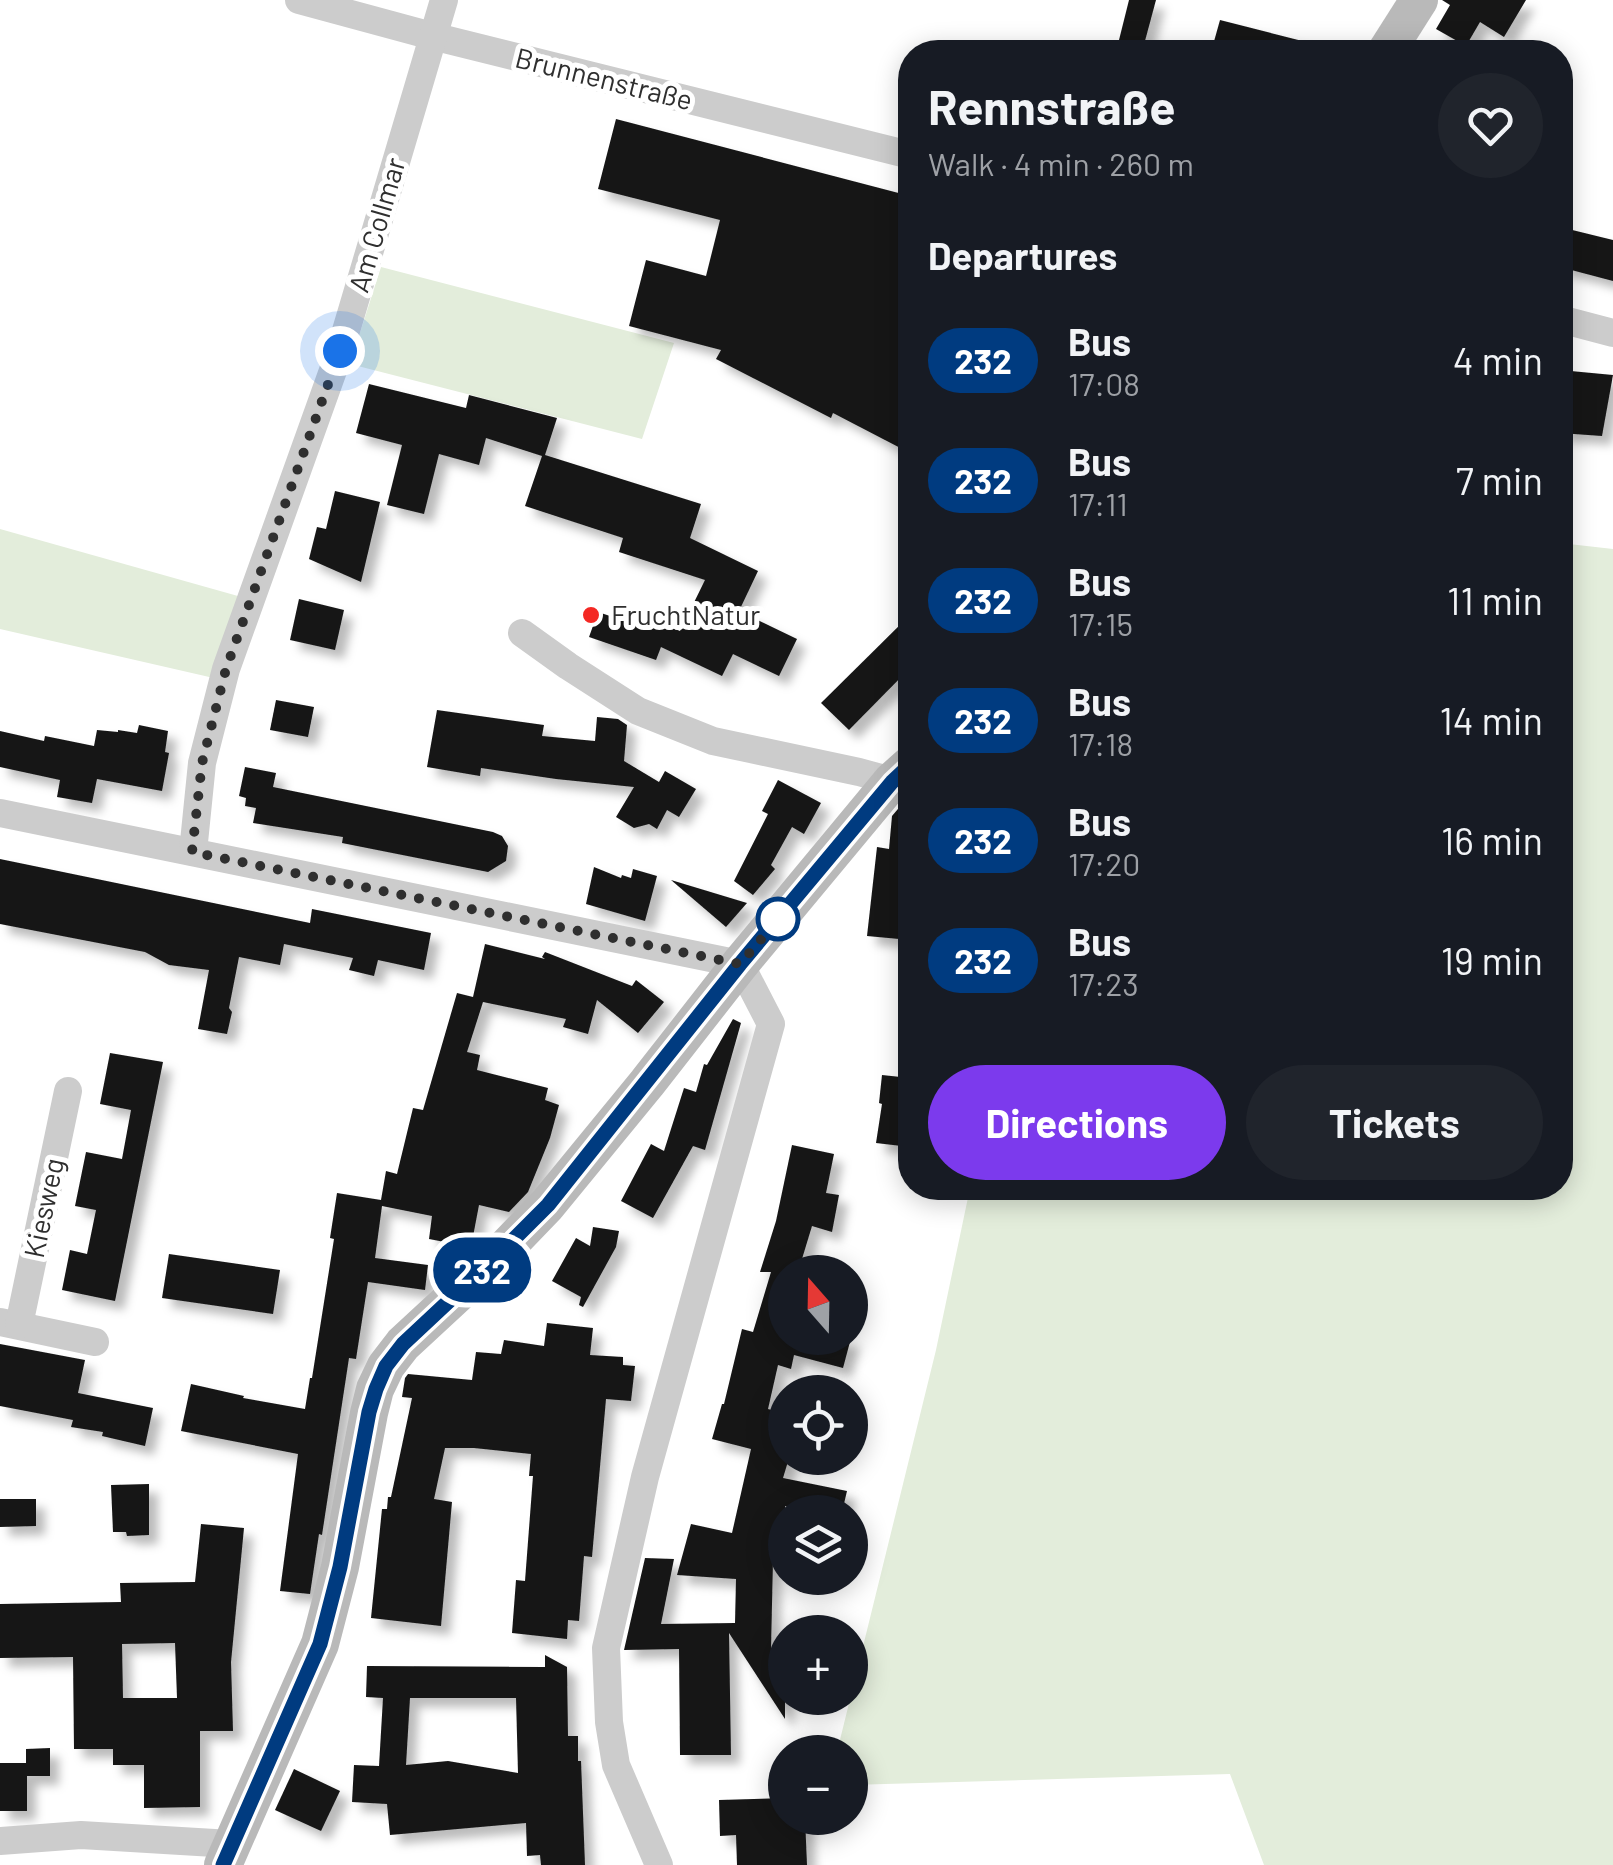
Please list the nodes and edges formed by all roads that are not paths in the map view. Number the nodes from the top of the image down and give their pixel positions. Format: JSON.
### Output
{"nodes":[{"id":1,"x":299,"y":0,"type":"edge"},
{"id":2,"x":444,"y":0,"type":"edge"},
{"id":3,"x":1418,"y":0,"type":"edge"},
{"id":4,"x":432,"y":36,"type":"junction"},
{"id":5,"x":1393,"y":40,"type":"edge"},
{"id":6,"x":898,"y":151,"type":"edge"},
{"id":7,"x":1573,"y":322,"type":"edge"},
{"id":8,"x":1613,"y":333,"type":"edge"},
{"id":9,"x":522,"y":632,"type":"dead end"},
{"id":10,"x":898,"y":773,"type":"edge"},
{"id":11,"x":898,"y":777,"type":"edge"},
{"id":12,"x":0,"y":813,"type":"edge"},
{"id":13,"x":192,"y":852,"type":"junction"},
{"id":14,"x":740,"y":964,"type":"junction"},
{"id":15,"x":68,"y":1091,"type":"dead end"},
{"id":16,"x":10,"y":1324,"type":"edge"},
{"id":17,"x":95,"y":1342,"type":"dead end"},
{"id":18,"x":0,"y":1840,"type":"edge"},
{"id":19,"x":227,"y":1854,"type":"edge"},
{"id":20,"x":659,"y":1865,"type":"edge"}],
"edges":[{"from":1,"to":4,"type":"street","name":"Brunnenstraße"},
{"from":2,"to":4,"type":"street","name":"Am Collmar"},
{"from":3,"to":5,"type":"street"},
{"from":4,"to":6,"type":"street","name":"Brunnenstraße"},
{"from":4,"to":13,"type":"street","name":"Am Collmar"},
{"from":7,"to":8,"type":"street"},
{"from":9,"to":10,"type":"street"},
{"from":11,"to":14,"type":"street"},
{"from":12,"to":13,"type":"street"},
{"from":13,"to":14,"type":"street"},
{"from":14,"to":19,"type":"street"},
{"from":14,"to":20,"type":"street"},
{"from":15,"to":16,"type":"street","name":"Kiesweg"},
{"from":16,"to":17,"type":"street","name":"Kiesweg"},
{"from":18,"to":19,"type":"street"}]}
